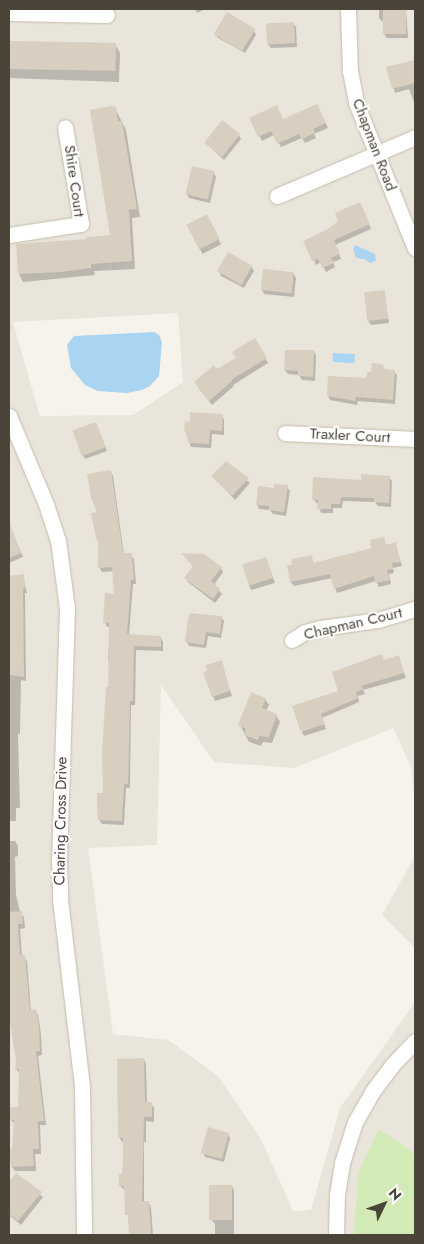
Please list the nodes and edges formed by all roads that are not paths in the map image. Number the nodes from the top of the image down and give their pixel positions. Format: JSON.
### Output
{"nodes":[{"id":1,"x":348,"y":9,"type":"edge"},
{"id":2,"x":9,"y":13,"type":"edge"},
{"id":3,"x":107,"y":15,"type":"dead end"},
{"id":4,"x":65,"y":127,"type":"dead end"},
{"id":5,"x":415,"y":137,"type":"edge"},
{"id":6,"x":377,"y":154,"type":"junction"},
{"id":7,"x":277,"y":196,"type":"dead end"},
{"id":8,"x":9,"y":235,"type":"edge"},
{"id":9,"x":415,"y":248,"type":"edge"},
{"id":10,"x":9,"y":418,"type":"edge"},
{"id":11,"x":285,"y":433,"type":"dead end"},
{"id":12,"x":415,"y":439,"type":"edge"},
{"id":13,"x":415,"y":608,"type":"edge"},
{"id":14,"x":292,"y":640,"type":"dead end"},
{"id":15,"x":415,"y":1041,"type":"edge"},
{"id":16,"x":84,"y":1235,"type":"edge"},
{"id":17,"x":336,"y":1235,"type":"edge"}],
"edges":[{"from":1,"to":6,"type":"street","name":"Chapman Road"},
{"from":2,"to":3,"type":"street"},
{"from":4,"to":8,"type":"street","name":"Shire Court"},
{"from":5,"to":6,"type":"street"},
{"from":6,"to":7,"type":"street"},
{"from":6,"to":9,"type":"street","name":"Chapman Road"},
{"from":10,"to":16,"type":"street","name":"Charing Cross Drive"},
{"from":11,"to":12,"type":"street","name":"Traxler Court"},
{"from":13,"to":14,"type":"street","name":"Chapman Court"},
{"from":15,"to":17,"type":"street"}]}
